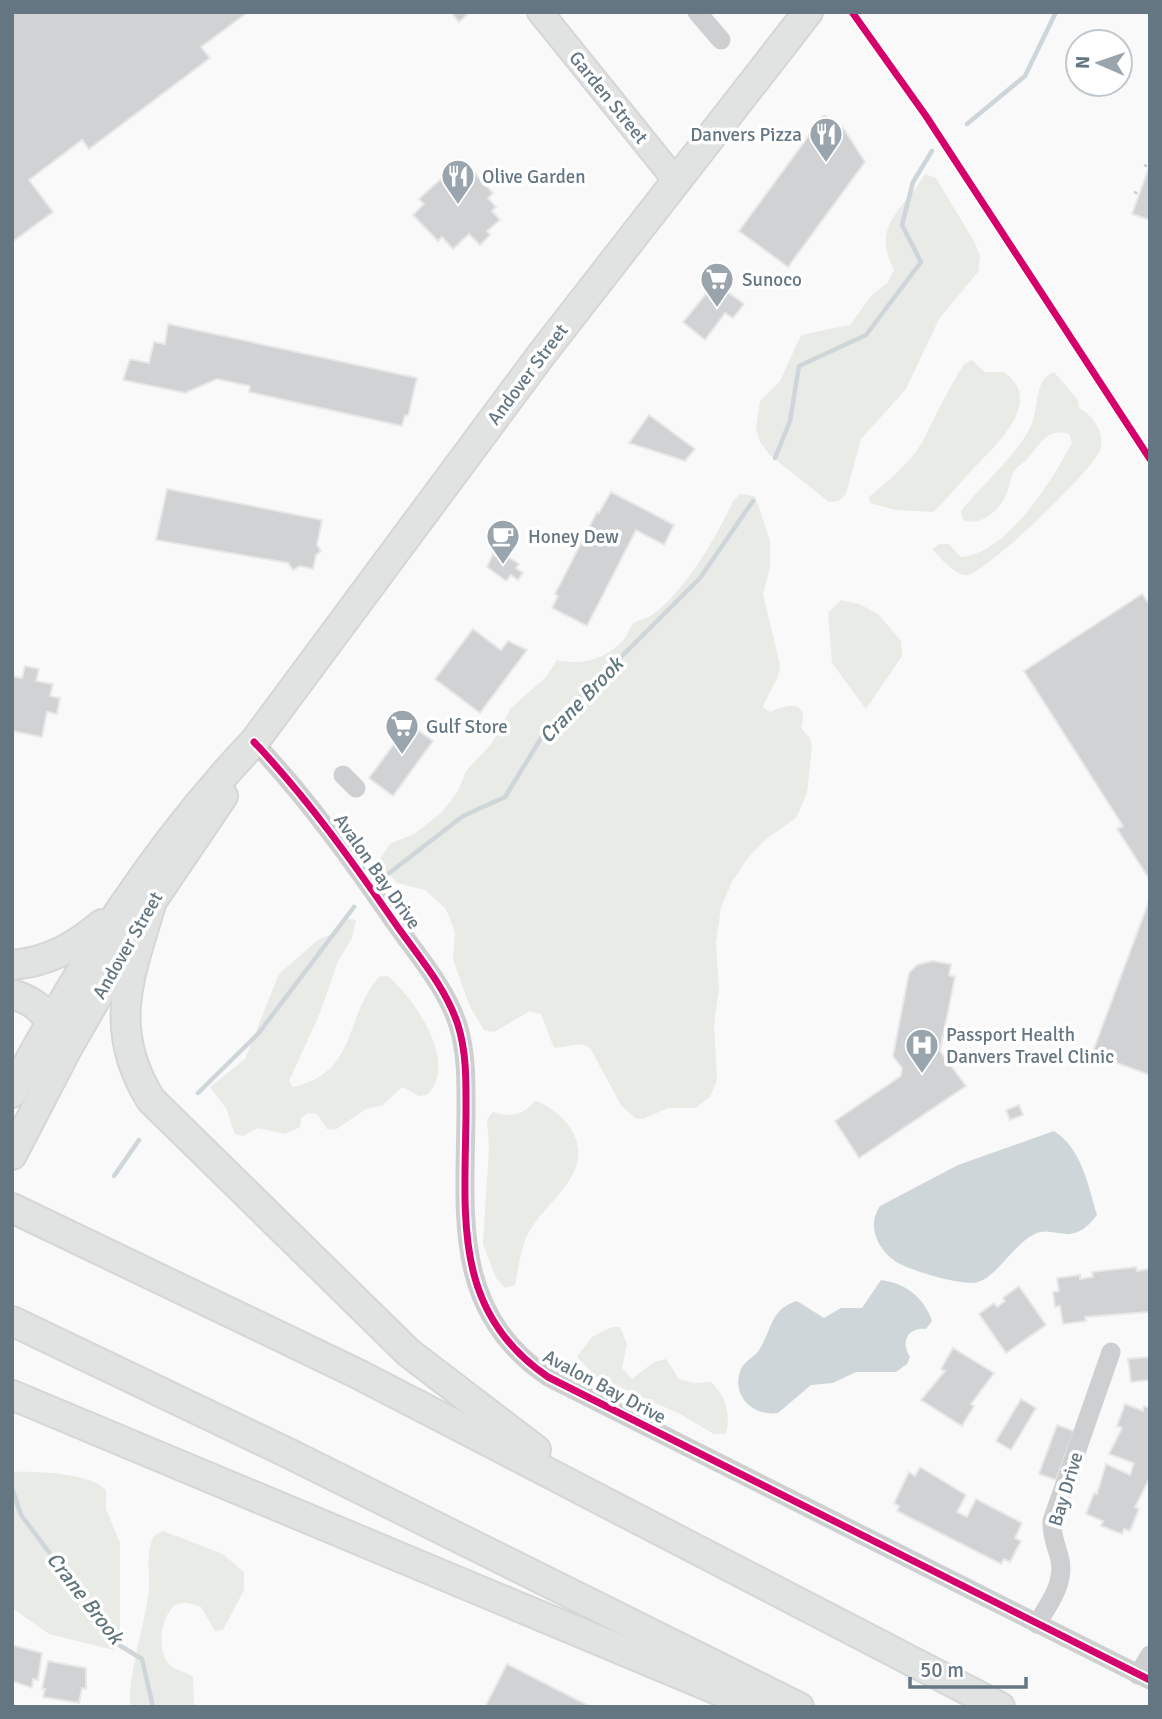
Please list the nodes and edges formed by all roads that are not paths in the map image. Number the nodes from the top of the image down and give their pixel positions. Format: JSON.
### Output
{"nodes":[{"id":1,"x":540,"y":12,"type":"edge"},
{"id":2,"x":697,"y":12,"type":"edge"},
{"id":3,"x":808,"y":12,"type":"edge"},
{"id":4,"x":721,"y":40,"type":"dead end"},
{"id":5,"x":677,"y":183,"type":"junction"},
{"id":6,"x":254,"y":742,"type":"junction"},
{"id":7,"x":152,"y":901,"type":"junction"},
{"id":8,"x":120,"y":908,"type":"junction"},
{"id":9,"x":12,"y":965,"type":"edge"},
{"id":10,"x":12,"y":994,"type":"edge"},
{"id":11,"x":51,"y":1023,"type":"junction"},
{"id":12,"x":49,"y":1082,"type":"junction"},
{"id":13,"x":12,"y":1093,"type":"edge"},
{"id":14,"x":12,"y":1155,"type":"edge"},
{"id":15,"x":22,"y":1212,"type":"edge"},
{"id":16,"x":12,"y":1321,"type":"edge"},
{"id":17,"x":1111,"y":1352,"type":"dead end"},
{"id":18,"x":12,"y":1395,"type":"edge"},
{"id":19,"x":609,"y":1504,"type":"junction"},
{"id":20,"x":1037,"y":1624,"type":"junction"},
{"id":21,"x":1150,"y":1655,"type":"edge"},
{"id":22,"x":1144,"y":1678,"type":"edge"},
{"id":23,"x":758,"y":1707,"type":"edge"},
{"id":24,"x":799,"y":1707,"type":"edge"},
{"id":25,"x":1000,"y":1707,"type":"edge"}],
"edges":[{"from":1,"to":5,"type":"main road","name":"Garden Street"},
{"from":2,"to":4,"type":"street"},
{"from":3,"to":5,"type":"highway","name":"Andover Street"},
{"from":5,"to":6,"type":"highway","name":"Andover Street"},
{"from":6,"to":7,"type":"highway","name":"Andover Street"},
{"from":6,"to":8,"type":"highway","name":"Andover Street"},
{"from":6,"to":20,"type":"street","name":"Avalon Bay Drive"},
{"from":7,"to":12,"type":"highway","name":"Andover Street"},
{"from":7,"to":19,"type":"highway"},
{"from":8,"to":9,"type":"highway"},
{"from":8,"to":11,"type":"highway","name":"Andover Street"},
{"from":10,"to":11,"type":"highway"},
{"from":11,"to":12,"type":"highway"},
{"from":11,"to":13,"type":"highway","name":"Andover Street"},
{"from":12,"to":14,"type":"highway","name":"Andover Street"},
{"from":15,"to":19,"type":"highway"},
{"from":16,"to":24,"type":"highway"},
{"from":17,"to":20,"type":"street","name":"Bay Drive"},
{"from":18,"to":23,"type":"highway"},
{"from":19,"to":25,"type":"highway"},
{"from":20,"to":22,"type":"street","name":"Avalon Bay Drive"},
{"from":21,"to":22,"type":"street"}]}
